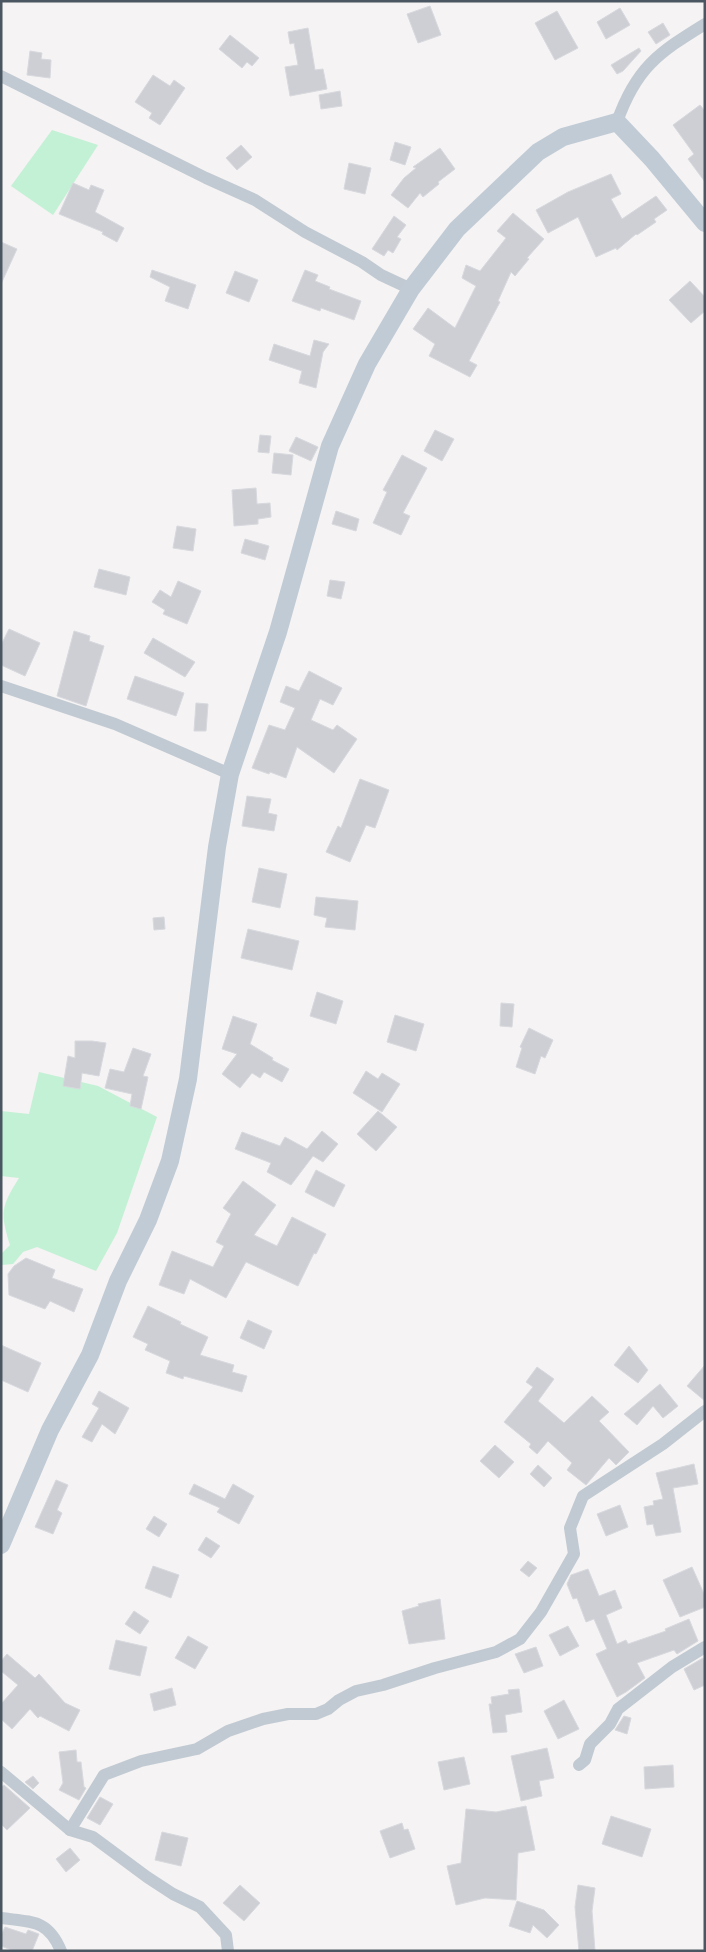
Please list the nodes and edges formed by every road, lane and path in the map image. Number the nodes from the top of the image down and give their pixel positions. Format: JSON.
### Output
{"nodes":[{"id":1,"x":705,"y":24,"type":"edge"},
{"id":2,"x":1,"y":76,"type":"edge"},
{"id":3,"x":617,"y":122,"type":"junction"},
{"id":4,"x":705,"y":223,"type":"edge"},
{"id":5,"x":411,"y":288,"type":"junction"},
{"id":6,"x":1,"y":686,"type":"edge"},
{"id":7,"x":230,"y":774,"type":"junction"},
{"id":8,"x":705,"y":1411,"type":"edge"},
{"id":9,"x":5,"y":1525,"type":"edge"},
{"id":10,"x":1,"y":1545,"type":"edge"},
{"id":11,"x":705,"y":1647,"type":"edge"},
{"id":12,"x":579,"y":1765,"type":"dead end"},
{"id":13,"x":1,"y":1772,"type":"edge"},
{"id":14,"x":70,"y":1830,"type":"junction"},
{"id":15,"x":1,"y":1918,"type":"edge"},
{"id":16,"x":61,"y":1951,"type":"edge"},
{"id":17,"x":228,"y":1951,"type":"edge"}],
"edges":[{"from":1,"to":3,"type":"street"},
{"from":2,"to":5,"type":"street"},
{"from":3,"to":4,"type":"main road"},
{"from":3,"to":5,"type":"main road"},
{"from":5,"to":7,"type":"main road"},
{"from":6,"to":7,"type":"street"},
{"from":7,"to":9,"type":"main road"},
{"from":8,"to":14,"type":"street"},
{"from":9,"to":10,"type":"main road"},
{"from":11,"to":12,"type":"street"},
{"from":13,"to":14,"type":"street"},
{"from":14,"to":17,"type":"street"},
{"from":15,"to":16,"type":"street"}]}
